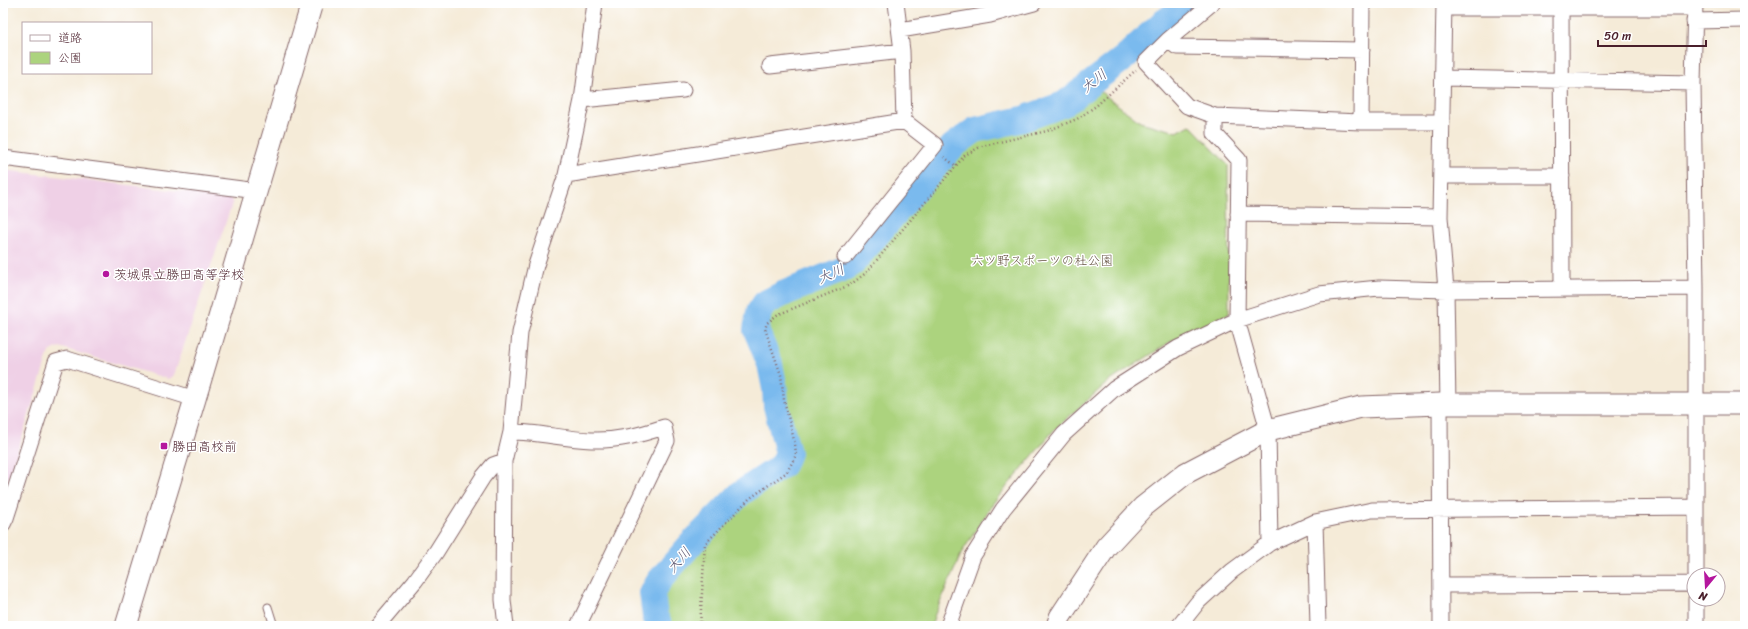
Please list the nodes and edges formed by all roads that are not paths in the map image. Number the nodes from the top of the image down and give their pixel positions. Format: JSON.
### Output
{"nodes":[{"id":1,"x":312,"y":3,"type":"edge"},
{"id":2,"x":595,"y":3,"type":"edge"},
{"id":3,"x":896,"y":3,"type":"edge"},
{"id":4,"x":1034,"y":3,"type":"edge"},
{"id":5,"x":1212,"y":3,"type":"edge"},
{"id":6,"x":1362,"y":3,"type":"edge"},
{"id":7,"x":1444,"y":5,"type":"edge"},
{"id":8,"x":1561,"y":5,"type":"edge"},
{"id":9,"x":1694,"y":11,"type":"edge"},
{"id":10,"x":1745,"y":20,"type":"edge"},
{"id":11,"x":900,"y":30,"type":"junction"},
{"id":12,"x":1168,"y":40,"type":"junction"},
{"id":13,"x":1362,"y":50,"type":"junction"},
{"id":14,"x":902,"y":51,"type":"junction"},
{"id":15,"x":770,"y":66,"type":"dead end"},
{"id":16,"x":1444,"y":78,"type":"junction"},
{"id":17,"x":1561,"y":81,"type":"junction"},
{"id":18,"x":1693,"y":83,"type":"junction"},
{"id":19,"x":683,"y":90,"type":"dead end"},
{"id":20,"x":582,"y":100,"type":"junction"},
{"id":21,"x":1215,"y":116,"type":"junction"},
{"id":22,"x":904,"y":121,"type":"junction"},
{"id":23,"x":1361,"y":122,"type":"junction"},
{"id":24,"x":1442,"y":122,"type":"junction"},
{"id":25,"x":3,"y":158,"type":"edge"},
{"id":26,"x":566,"y":175,"type":"junction"},
{"id":27,"x":1441,"y":176,"type":"junction"},
{"id":28,"x":1562,"y":176,"type":"junction"},
{"id":29,"x":257,"y":191,"type":"junction"},
{"id":30,"x":1238,"y":214,"type":"junction"},
{"id":31,"x":1440,"y":217,"type":"junction"},
{"id":32,"x":845,"y":257,"type":"dead end"},
{"id":33,"x":1696,"y":288,"type":"junction"},
{"id":34,"x":1562,"y":289,"type":"junction"},
{"id":35,"x":1446,"y":290,"type":"junction"},
{"id":36,"x":1237,"y":320,"type":"junction"},
{"id":37,"x":195,"y":400,"type":"junction"},
{"id":38,"x":1697,"y":403,"type":"junction"},
{"id":39,"x":1745,"y":404,"type":"edge"},
{"id":40,"x":1444,"y":405,"type":"junction"},
{"id":41,"x":1268,"y":430,"type":"junction"},
{"id":42,"x":511,"y":432,"type":"junction"},
{"id":43,"x":504,"y":461,"type":"junction"},
{"id":44,"x":1696,"y":507,"type":"junction"},
{"id":45,"x":1441,"y":510,"type":"junction"},
{"id":46,"x":1315,"y":522,"type":"junction"},
{"id":47,"x":3,"y":524,"type":"edge"},
{"id":48,"x":1270,"y":543,"type":"junction"},
{"id":49,"x":1696,"y":567,"type":"edge"},
{"id":50,"x":1686,"y":584,"type":"edge"},
{"id":51,"x":1441,"y":585,"type":"junction"},
{"id":52,"x":268,"y":607,"type":"dead end"},
{"id":53,"x":1696,"y":607,"type":"edge"},
{"id":54,"x":1180,"y":625,"type":"edge"},
{"id":55,"x":126,"y":626,"type":"edge"},
{"id":56,"x":274,"y":626,"type":"edge"},
{"id":57,"x":377,"y":626,"type":"edge"},
{"id":58,"x":506,"y":626,"type":"edge"},
{"id":59,"x":578,"y":626,"type":"edge"},
{"id":60,"x":948,"y":626,"type":"edge"},
{"id":61,"x":1057,"y":626,"type":"edge"},
{"id":62,"x":1318,"y":626,"type":"edge"},
{"id":63,"x":1441,"y":626,"type":"edge"},
{"id":64,"x":1696,"y":626,"type":"edge"}],
"edges":[{"from":1,"to":29,"type":"street"},
{"from":2,"to":20,"type":"street"},
{"from":3,"to":11,"type":"street"},
{"from":4,"to":11,"type":"street"},
{"from":5,"to":12,"type":"street"},
{"from":6,"to":13,"type":"street"},
{"from":7,"to":8,"type":"street"},
{"from":7,"to":16,"type":"street"},
{"from":8,"to":9,"type":"street"},
{"from":8,"to":17,"type":"street"},
{"from":9,"to":10,"type":"street"},
{"from":9,"to":18,"type":"street"},
{"from":11,"to":14,"type":"street"},
{"from":12,"to":13,"type":"street"},
{"from":12,"to":21,"type":"street"},
{"from":13,"to":23,"type":"street"},
{"from":14,"to":15,"type":"street"},
{"from":14,"to":22,"type":"street"},
{"from":16,"to":17,"type":"street"},
{"from":16,"to":24,"type":"street"},
{"from":17,"to":18,"type":"street"},
{"from":17,"to":28,"type":"street"},
{"from":18,"to":33,"type":"street"},
{"from":19,"to":20,"type":"street"},
{"from":20,"to":26,"type":"street"},
{"from":21,"to":23,"type":"street"},
{"from":21,"to":30,"type":"street"},
{"from":22,"to":26,"type":"street"},
{"from":22,"to":32,"type":"street"},
{"from":23,"to":24,"type":"street"},
{"from":24,"to":27,"type":"street"},
{"from":25,"to":29,"type":"street"},
{"from":26,"to":42,"type":"street"},
{"from":27,"to":28,"type":"street"},
{"from":27,"to":31,"type":"street"},
{"from":28,"to":34,"type":"street"},
{"from":29,"to":37,"type":"street"},
{"from":30,"to":31,"type":"street"},
{"from":30,"to":36,"type":"street"},
{"from":31,"to":35,"type":"street"},
{"from":33,"to":34,"type":"street"},
{"from":33,"to":38,"type":"street"},
{"from":34,"to":35,"type":"street"},
{"from":35,"to":36,"type":"street"},
{"from":35,"to":40,"type":"street"},
{"from":36,"to":41,"type":"street"},
{"from":36,"to":60,"type":"street"},
{"from":37,"to":47,"type":"street"},
{"from":37,"to":55,"type":"street"},
{"from":38,"to":39,"type":"street"},
{"from":38,"to":40,"type":"street"},
{"from":38,"to":44,"type":"street"},
{"from":40,"to":41,"type":"street"},
{"from":40,"to":45,"type":"street"},
{"from":41,"to":48,"type":"street"},
{"from":41,"to":61,"type":"street"},
{"from":42,"to":43,"type":"street"},
{"from":42,"to":59,"type":"street"},
{"from":43,"to":57,"type":"street"},
{"from":43,"to":58,"type":"street"},
{"from":44,"to":45,"type":"street"},
{"from":44,"to":49,"type":"street"},
{"from":45,"to":46,"type":"street"},
{"from":45,"to":51,"type":"street"},
{"from":46,"to":48,"type":"street"},
{"from":46,"to":62,"type":"street"},
{"from":48,"to":54,"type":"street"},
{"from":50,"to":51,"type":"street"},
{"from":51,"to":63,"type":"street"},
{"from":52,"to":56,"type":"lane"},
{"from":53,"to":64,"type":"street"}]}
